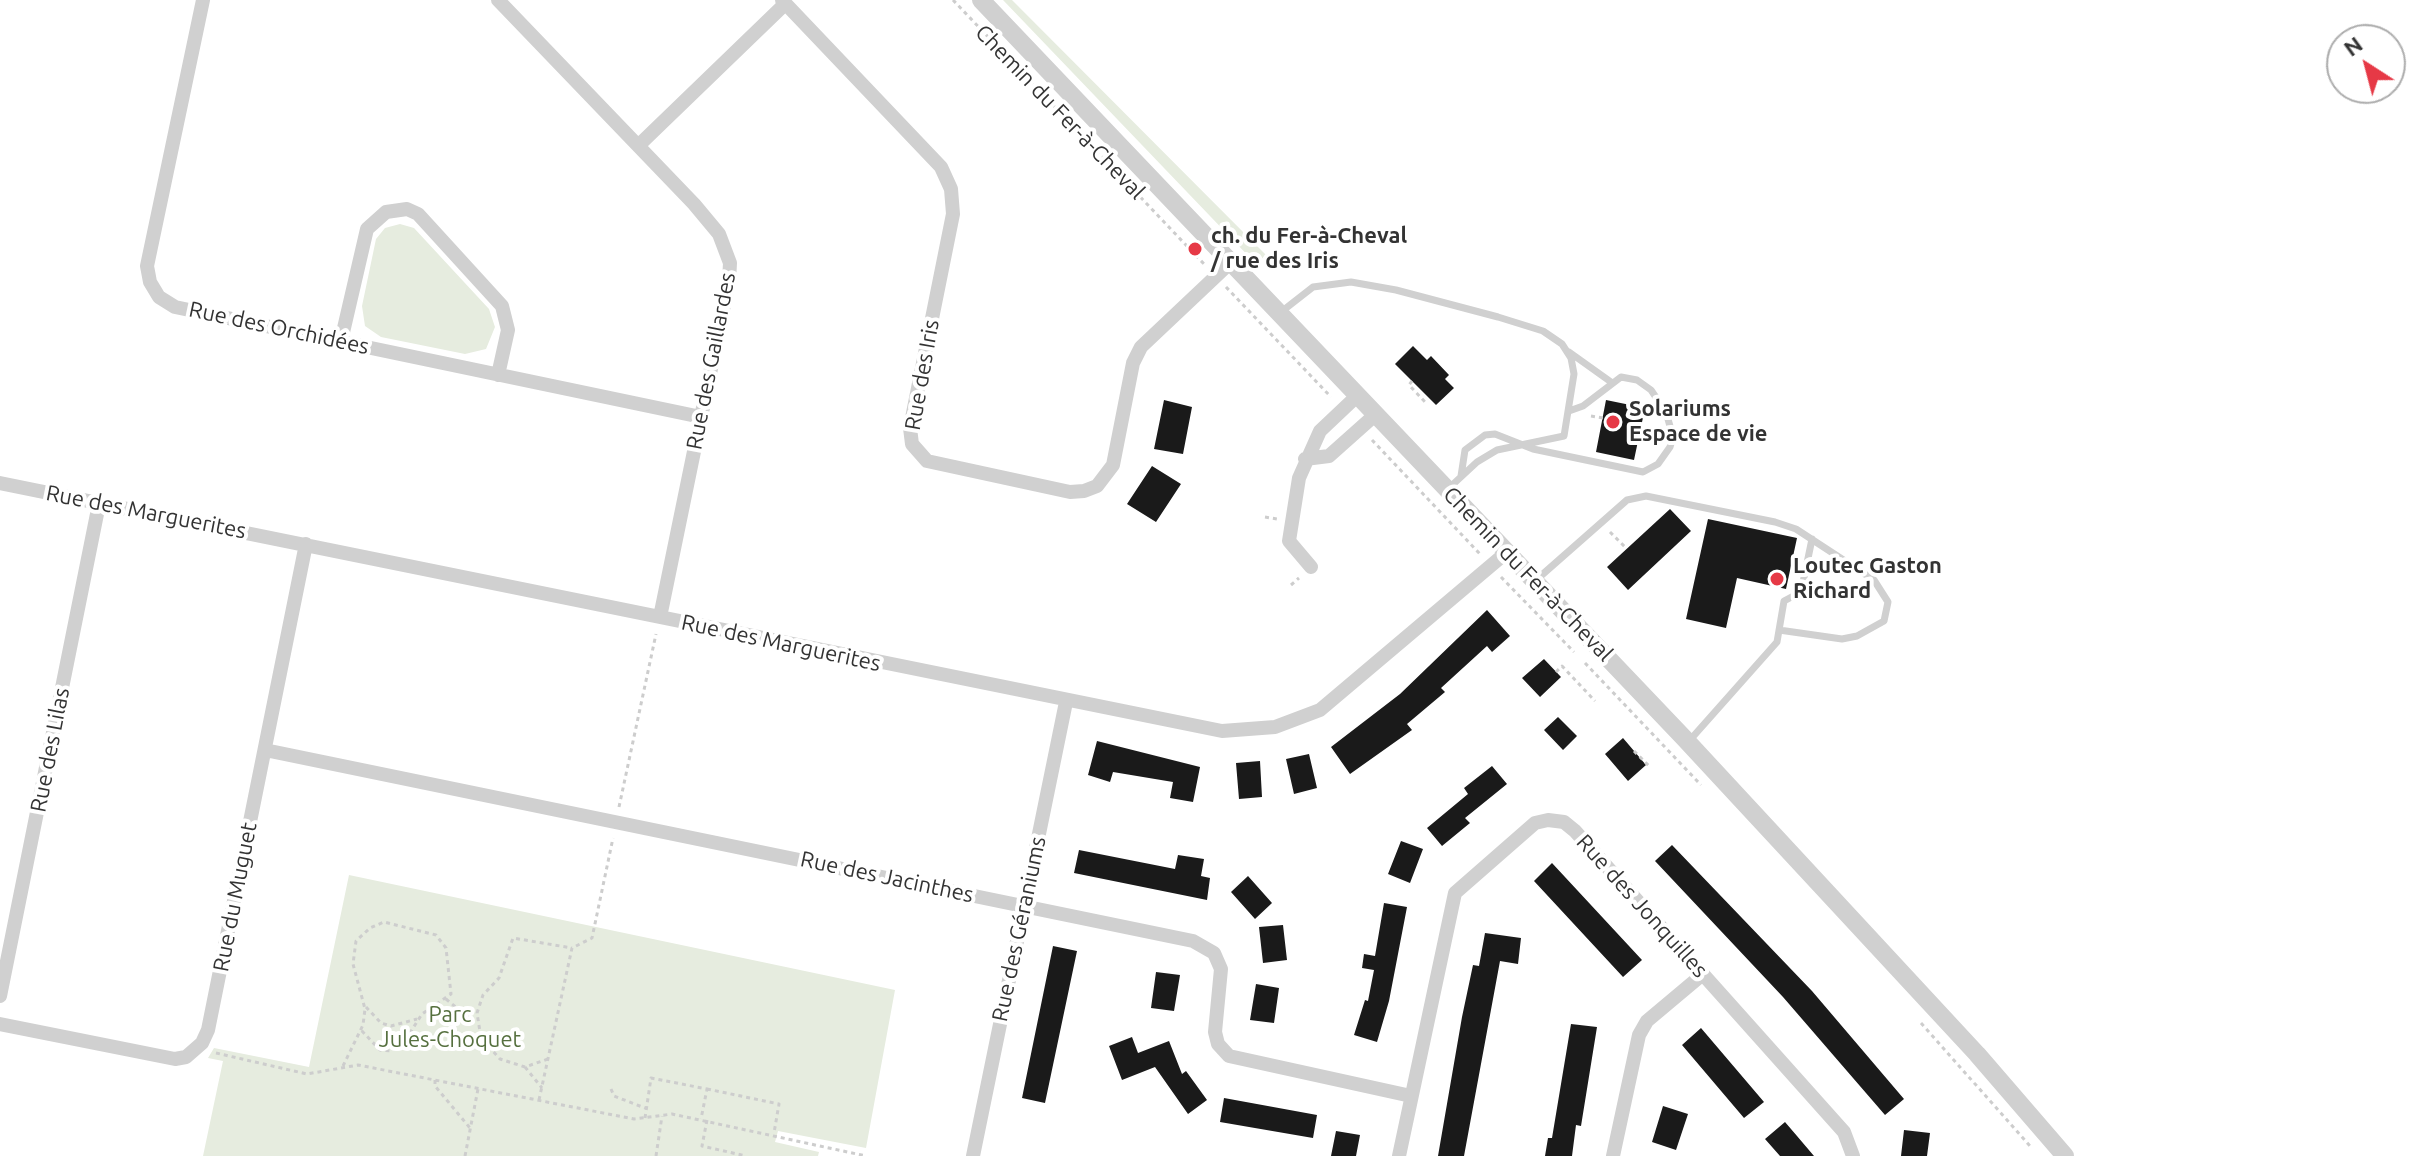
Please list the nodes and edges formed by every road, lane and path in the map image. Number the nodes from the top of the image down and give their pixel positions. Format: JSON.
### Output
{"nodes":[{"id":1,"x":203,"y":0,"type":"edge"},
{"id":2,"x":498,"y":0,"type":"edge"},
{"id":3,"x":953,"y":0,"type":"edge"},
{"id":4,"x":981,"y":0,"type":"edge"},
{"id":5,"x":784,"y":2,"type":"edge"},
{"id":6,"x":639,"y":145,"type":"junction"},
{"id":7,"x":1199,"y":259,"type":"dead end"},
{"id":8,"x":1231,"y":262,"type":"junction"},
{"id":9,"x":1231,"y":292,"type":"dead end"},
{"id":10,"x":1279,"y":313,"type":"junction"},
{"id":11,"x":341,"y":341,"type":"junction"},
{"id":12,"x":1568,"y":350,"type":"junction"},
{"id":13,"x":498,"y":375,"type":"junction"},
{"id":14,"x":1412,"y":381,"type":"dead end"},
{"id":15,"x":1611,"y":382,"type":"junction"},
{"id":16,"x":1357,"y":396,"type":"junction"},
{"id":17,"x":1426,"y":403,"type":"dead end"},
{"id":18,"x":1337,"y":404,"type":"dead end"},
{"id":19,"x":1569,"y":411,"type":"junction"},
{"id":20,"x":1375,"y":415,"type":"junction"},
{"id":21,"x":701,"y":417,"type":"junction"},
{"id":22,"x":1595,"y":417,"type":"dead end"},
{"id":23,"x":1603,"y":418,"type":"dead end"},
{"id":24,"x":1366,"y":434,"type":"dead end"},
{"id":25,"x":1522,"y":445,"type":"junction"},
{"id":26,"x":1305,"y":459,"type":"junction"},
{"id":27,"x":1461,"y":476,"type":"junction"},
{"id":28,"x":0,"y":483,"type":"edge"},
{"id":29,"x":1447,"y":489,"type":"junction"},
{"id":30,"x":99,"y":504,"type":"junction"},
{"id":31,"x":1600,"y":523,"type":"junction"},
{"id":32,"x":1812,"y":539,"type":"junction"},
{"id":33,"x":306,"y":544,"type":"junction"},
{"id":34,"x":1475,"y":549,"type":"dead end"},
{"id":35,"x":1627,"y":549,"type":"dead end"},
{"id":36,"x":1507,"y":552,"type":"junction"},
{"id":37,"x":1311,"y":567,"type":"dead end"},
{"id":38,"x":1535,"y":581,"type":"junction"},
{"id":39,"x":1506,"y":582,"type":"dead end"},
{"id":40,"x":658,"y":624,"type":"junction"},
{"id":41,"x":1779,"y":630,"type":"junction"},
{"id":42,"x":1556,"y":672,"type":"dead end"},
{"id":43,"x":1595,"y":701,"type":"dead end"},
{"id":44,"x":1066,"y":702,"type":"junction"},
{"id":45,"x":1688,"y":742,"type":"junction"},
{"id":46,"x":265,"y":750,"type":"junction"},
{"id":47,"x":1634,"y":751,"type":"dead end"},
{"id":48,"x":1651,"y":768,"type":"dead end"},
{"id":49,"x":1706,"y":791,"type":"dead end"},
{"id":50,"x":619,"y":809,"type":"dead end"},
{"id":51,"x":614,"y":835,"type":"dead end"},
{"id":52,"x":1024,"y":905,"type":"junction"},
{"id":53,"x":572,"y":948,"type":"junction"},
{"id":54,"x":1703,"y":974,"type":"junction"},
{"id":55,"x":0,"y":996,"type":"edge"},
{"id":56,"x":446,"y":999,"type":"junction"},
{"id":57,"x":365,"y":1004,"type":"junction"},
{"id":58,"x":1912,"y":1013,"type":"dead end"},
{"id":59,"x":417,"y":1019,"type":"junction"},
{"id":60,"x":0,"y":1024,"type":"edge"},
{"id":61,"x":476,"y":1024,"type":"junction"},
{"id":62,"x":361,"y":1030,"type":"junction"},
{"id":63,"x":213,"y":1053,"type":"dead end"},
{"id":64,"x":548,"y":1059,"type":"junction"},
{"id":65,"x":343,"y":1066,"type":"junction"},
{"id":66,"x":525,"y":1067,"type":"junction"},
{"id":67,"x":435,"y":1080,"type":"junction"},
{"id":68,"x":542,"y":1088,"type":"junction"},
{"id":69,"x":478,"y":1089,"type":"junction"},
{"id":70,"x":611,"y":1089,"type":"dead end"},
{"id":71,"x":707,"y":1089,"type":"junction"},
{"id":72,"x":1411,"y":1096,"type":"junction"},
{"id":73,"x":539,"y":1101,"type":"junction"},
{"id":74,"x":646,"y":1109,"type":"junction"},
{"id":75,"x":662,"y":1116,"type":"junction"},
{"id":76,"x":643,"y":1118,"type":"junction"},
{"id":77,"x":701,"y":1119,"type":"junction"},
{"id":78,"x":707,"y":1120,"type":"junction"},
{"id":79,"x":640,"y":1126,"type":"dead end"},
{"id":80,"x":471,"y":1129,"type":"junction"},
{"id":81,"x":774,"y":1134,"type":"junction"},
{"id":82,"x":2038,"y":1155,"type":"edge"},
{"id":83,"x":465,"y":1156,"type":"edge"},
{"id":84,"x":656,"y":1156,"type":"edge"},
{"id":85,"x":746,"y":1156,"type":"edge"},
{"id":86,"x":866,"y":1156,"type":"edge"},
{"id":87,"x":973,"y":1156,"type":"edge"},
{"id":88,"x":1399,"y":1156,"type":"edge"},
{"id":89,"x":1613,"y":1156,"type":"edge"},
{"id":90,"x":1853,"y":1156,"type":"edge"},
{"id":91,"x":2065,"y":1156,"type":"edge"}],
"edges":[{"from":1,"to":11,"type":"street","name":"Rue des Orchidées"},
{"from":2,"to":6,"type":"street","name":"Rue des Gaillardes"},
{"from":3,"to":7,"type":"path","name":"Chemin du Fer-à-Cheval"},
{"from":4,"to":8,"type":"street","name":"Chemin du Fer-à-Cheval"},
{"from":5,"to":6,"type":"street"},
{"from":5,"to":8,"type":"street","name":"Rue des Iris"},
{"from":6,"to":21,"type":"street","name":"Rue des Gaillardes"},
{"from":8,"to":10,"type":"street","name":"Chemin du Fer-à-Cheval"},
{"from":9,"to":18,"type":"path"},
{"from":10,"to":12,"type":"lane"},
{"from":10,"to":16,"type":"street","name":"Chemin du Fer-à-Cheval"},
{"from":11,"to":13,"type":"street","name":"Rue des Orchidées"},
{"from":11,"to":13,"type":"street"},
{"from":12,"to":15,"type":"lane"},
{"from":12,"to":19,"type":"lane"},
{"from":13,"to":21,"type":"street","name":"Rue des Orchidées"},
{"from":14,"to":17,"type":"path"},
{"from":15,"to":19,"type":"lane"},
{"from":15,"to":25,"type":"lane"},
{"from":16,"to":20,"type":"street","name":"Chemin du Fer-à-Cheval"},
{"from":16,"to":26,"type":"street"},
{"from":19,"to":25,"type":"lane"},
{"from":20,"to":26,"type":"street"},
{"from":20,"to":29,"type":"street","name":"Chemin du Fer-à-Cheval"},
{"from":21,"to":40,"type":"street","name":"Rue des Gaillardes"},
{"from":22,"to":23,"type":"path"},
{"from":24,"to":34,"type":"path","name":"Chemin du Fer-à-Cheval"},
{"from":25,"to":27,"type":"lane"},
{"from":25,"to":27,"type":"lane"},
{"from":26,"to":37,"type":"street"},
{"from":27,"to":29,"type":"lane"},
{"from":28,"to":30,"type":"street","name":"Rue des Marguerites"},
{"from":29,"to":36,"type":"street","name":"Chemin du Fer-à-Cheval"},
{"from":30,"to":33,"type":"street","name":"Rue des Marguerites"},
{"from":30,"to":55,"type":"street","name":"Rue des Lilas"},
{"from":31,"to":32,"type":"lane"},
{"from":31,"to":35,"type":"path"},
{"from":31,"to":38,"type":"lane"},
{"from":32,"to":41,"type":"lane"},
{"from":32,"to":41,"type":"lane"},
{"from":33,"to":40,"type":"street","name":"Rue des Marguerites"},
{"from":33,"to":46,"type":"street","name":"Rue du Muguet"},
{"from":36,"to":38,"type":"street","name":"Chemin du Fer-à-Cheval"},
{"from":36,"to":44,"type":"street","name":"Rue des Marguerites"},
{"from":38,"to":45,"type":"street","name":"Chemin du Fer-à-Cheval"},
{"from":39,"to":49,"type":"path","name":"Chemin du Fer-à-Cheval"},
{"from":40,"to":44,"type":"street","name":"Rue des Marguerites"},
{"from":40,"to":50,"type":"path"},
{"from":41,"to":45,"type":"lane"},
{"from":42,"to":43,"type":"path"},
{"from":44,"to":52,"type":"street","name":"Rue des Géraniums"},
{"from":45,"to":91,"type":"street","name":"Chemin du Fer-à-Cheval"},
{"from":46,"to":52,"type":"street","name":"Rue des Jacinthes"},
{"from":46,"to":60,"type":"street","name":"Rue du Muguet"},
{"from":47,"to":48,"type":"path"},
{"from":51,"to":53,"type":"path"},
{"from":52,"to":72,"type":"street","name":"Rue des Jacinthes"},
{"from":52,"to":87,"type":"street","name":"Rue des Géraniums"},
{"from":53,"to":61,"type":"path"},
{"from":53,"to":64,"type":"path"},
{"from":54,"to":72,"type":"street","name":"Rue des Jonquilles"},
{"from":54,"to":89,"type":"street"},
{"from":54,"to":90,"type":"street","name":"Rue des Jonquilles"},
{"from":56,"to":57,"type":"path"},
{"from":56,"to":59,"type":"path"},
{"from":56,"to":61,"type":"path"},
{"from":57,"to":59,"type":"path"},
{"from":57,"to":62,"type":"path"},
{"from":58,"to":82,"type":"path"},
{"from":59,"to":62,"type":"path"},
{"from":61,"to":66,"type":"path"},
{"from":62,"to":65,"type":"path"},
{"from":63,"to":65,"type":"path"},
{"from":64,"to":66,"type":"path"},
{"from":64,"to":68,"type":"path"},
{"from":65,"to":67,"type":"path"},
{"from":66,"to":68,"type":"path"},
{"from":67,"to":69,"type":"path"},
{"from":67,"to":80,"type":"path"},
{"from":68,"to":73,"type":"path"},
{"from":69,"to":73,"type":"path"},
{"from":69,"to":80,"type":"path"},
{"from":70,"to":74,"type":"path"},
{"from":71,"to":74,"type":"path"},
{"from":71,"to":77,"type":"path"},
{"from":71,"to":81,"type":"path"},
{"from":72,"to":88,"type":"street","name":"Rue des Jonquilles"},
{"from":73,"to":76,"type":"path"},
{"from":74,"to":76,"type":"path"},
{"from":75,"to":76,"type":"path"},
{"from":75,"to":77,"type":"path"},
{"from":75,"to":84,"type":"path"},
{"from":76,"to":79,"type":"path"},
{"from":77,"to":78,"type":"path"},
{"from":78,"to":81,"type":"path"},
{"from":78,"to":85,"type":"path"},
{"from":80,"to":83,"type":"path"},
{"from":81,"to":86,"type":"path"}]}
